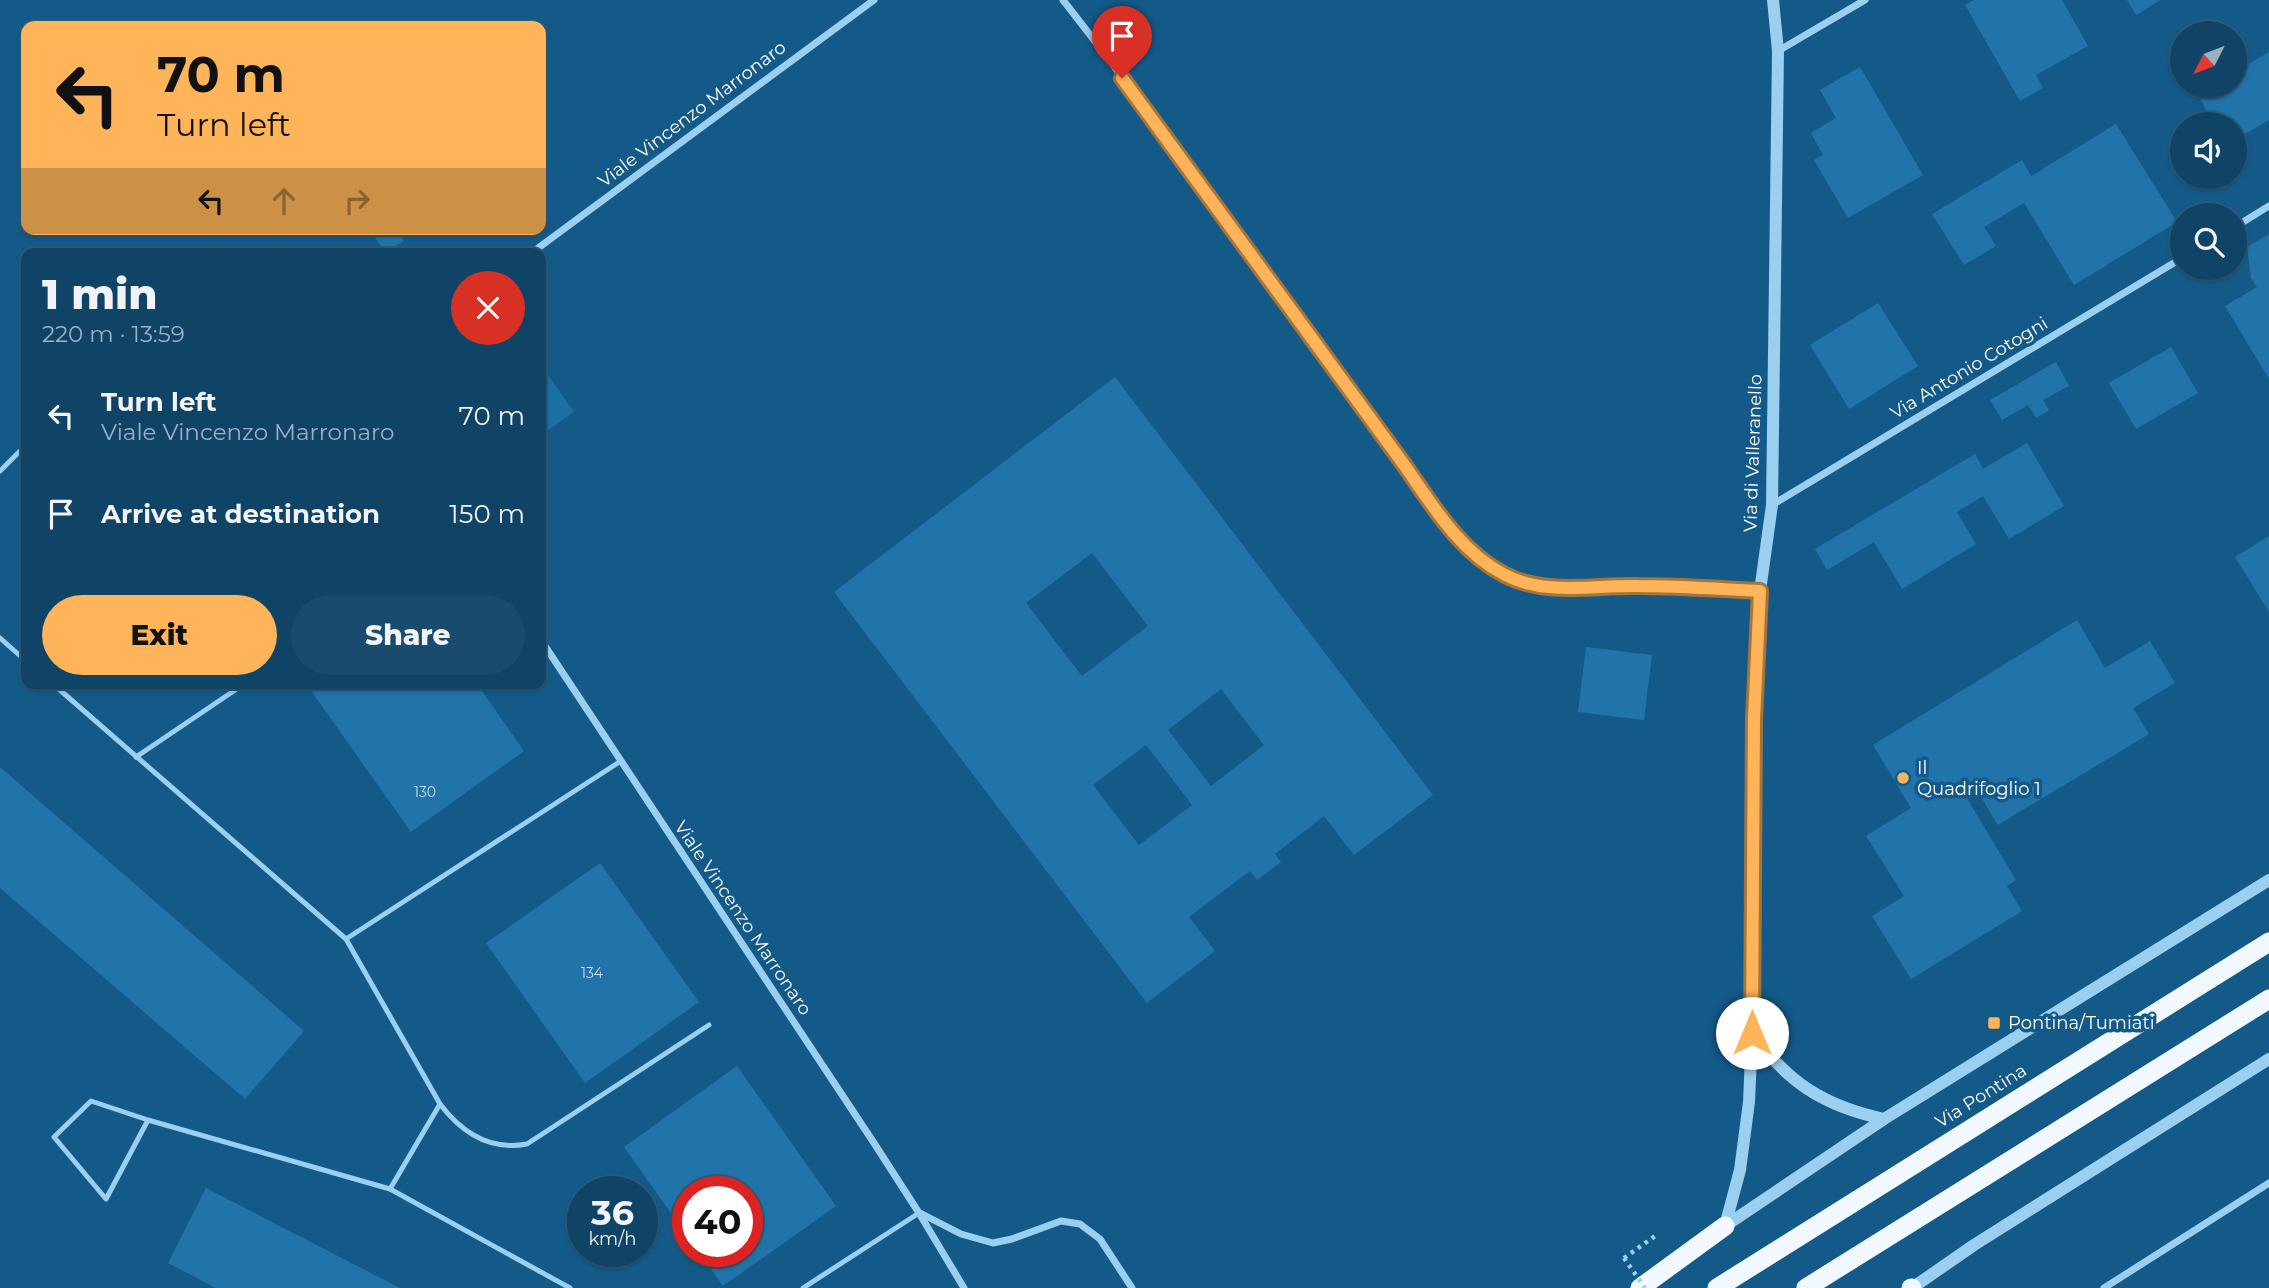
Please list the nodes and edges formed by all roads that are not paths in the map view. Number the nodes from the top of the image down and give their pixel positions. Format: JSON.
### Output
{"nodes":[{"id":1,"x":874,"y":0,"type":"edge"},
{"id":2,"x":1063,"y":0,"type":"edge"},
{"id":3,"x":1773,"y":0,"type":"edge"},
{"id":4,"x":1864,"y":0,"type":"edge"},
{"id":5,"x":1778,"y":51,"type":"junction"},
{"id":6,"x":2269,"y":206,"type":"edge"},
{"id":7,"x":2247,"y":220,"type":"edge"},
{"id":8,"x":538,"y":248,"type":"edge"},
{"id":9,"x":2170,"y":265,"type":"edge"},
{"id":10,"x":21,"y":450,"type":"edge"},
{"id":11,"x":0,"y":471,"type":"edge"},
{"id":12,"x":1772,"y":505,"type":"junction"},
{"id":13,"x":1760,"y":591,"type":"junction"},
{"id":14,"x":0,"y":638,"type":"edge"},
{"id":15,"x":546,"y":648,"type":"edge"},
{"id":16,"x":21,"y":657,"type":"edge"},
{"id":17,"x":59,"y":689,"type":"edge"},
{"id":18,"x":237,"y":689,"type":"edge"},
{"id":19,"x":136,"y":757,"type":"junction"},
{"id":20,"x":621,"y":761,"type":"junction"},
{"id":21,"x":2269,"y":880,"type":"edge"},
{"id":22,"x":346,"y":939,"type":"junction"},
{"id":23,"x":2269,"y":942,"type":"edge"},
{"id":24,"x":2269,"y":999,"type":"edge"},
{"id":25,"x":709,"y":1025,"type":"dead end"},
{"id":26,"x":1752,"y":1033,"type":"junction"},
{"id":27,"x":2269,"y":1059,"type":"edge"},
{"id":28,"x":440,"y":1104,"type":"junction"},
{"id":29,"x":1884,"y":1119,"type":"junction"},
{"id":30,"x":148,"y":1120,"type":"junction"},
{"id":31,"x":2269,"y":1183,"type":"edge"},
{"id":32,"x":390,"y":1189,"type":"junction"},
{"id":33,"x":919,"y":1213,"type":"junction"},
{"id":34,"x":1725,"y":1226,"type":"junction"},
{"id":35,"x":570,"y":1288,"type":"edge"},
{"id":36,"x":803,"y":1288,"type":"edge"},
{"id":37,"x":964,"y":1288,"type":"edge"},
{"id":38,"x":1132,"y":1288,"type":"edge"},
{"id":39,"x":1642,"y":1288,"type":"edge"},
{"id":40,"x":1717,"y":1288,"type":"edge"},
{"id":41,"x":1806,"y":1288,"type":"edge"},
{"id":42,"x":1912,"y":1288,"type":"edge"},
{"id":43,"x":2104,"y":1288,"type":"edge"}],
"edges":[{"from":1,"to":8,"type":"street","name":"Viale Vincenzo Marronaro"},
{"from":2,"to":13,"type":"street"},
{"from":3,"to":5,"type":"street","name":"Via di Valleranello"},
{"from":4,"to":5,"type":"street"},
{"from":5,"to":12,"type":"street","name":"Via di Valleranello"},
{"from":6,"to":7,"type":"street"},
{"from":9,"to":12,"type":"street","name":"Via Antonio Cotogni"},
{"from":10,"to":11,"type":"lane"},
{"from":12,"to":13,"type":"street","name":"Via di Valleranello"},
{"from":13,"to":26,"type":"street","name":"Via di Valleranello"},
{"from":14,"to":16,"type":"lane"},
{"from":15,"to":20,"type":"street","name":"Viale Vincenzo Marronaro"},
{"from":17,"to":19,"type":"lane"},
{"from":18,"to":19,"type":"lane"},
{"from":19,"to":22,"type":"lane"},
{"from":20,"to":22,"type":"lane"},
{"from":20,"to":33,"type":"street","name":"Viale Vincenzo Marronaro"},
{"from":21,"to":29,"type":"street","name":"Via Pontina"},
{"from":22,"to":28,"type":"lane"},
{"from":23,"to":40,"type":"highway","name":"Via Pontina"},
{"from":24,"to":41,"type":"highway"},
{"from":25,"to":28,"type":"lane"},
{"from":26,"to":29,"type":"street"},
{"from":26,"to":34,"type":"street","name":"Via di Valleranello"},
{"from":27,"to":42,"type":"street"},
{"from":28,"to":32,"type":"lane"},
{"from":29,"to":34,"type":"street","name":"Via Pontina"},
{"from":30,"to":30,"type":"lane"},
{"from":30,"to":32,"type":"lane"},
{"from":31,"to":43,"type":"street"},
{"from":32,"to":35,"type":"lane"},
{"from":33,"to":36,"type":"lane"},
{"from":33,"to":37,"type":"street","name":"Viale Vincenzo Marronaro"},
{"from":33,"to":38,"type":"street"},
{"from":34,"to":39,"type":"highway"}]}
